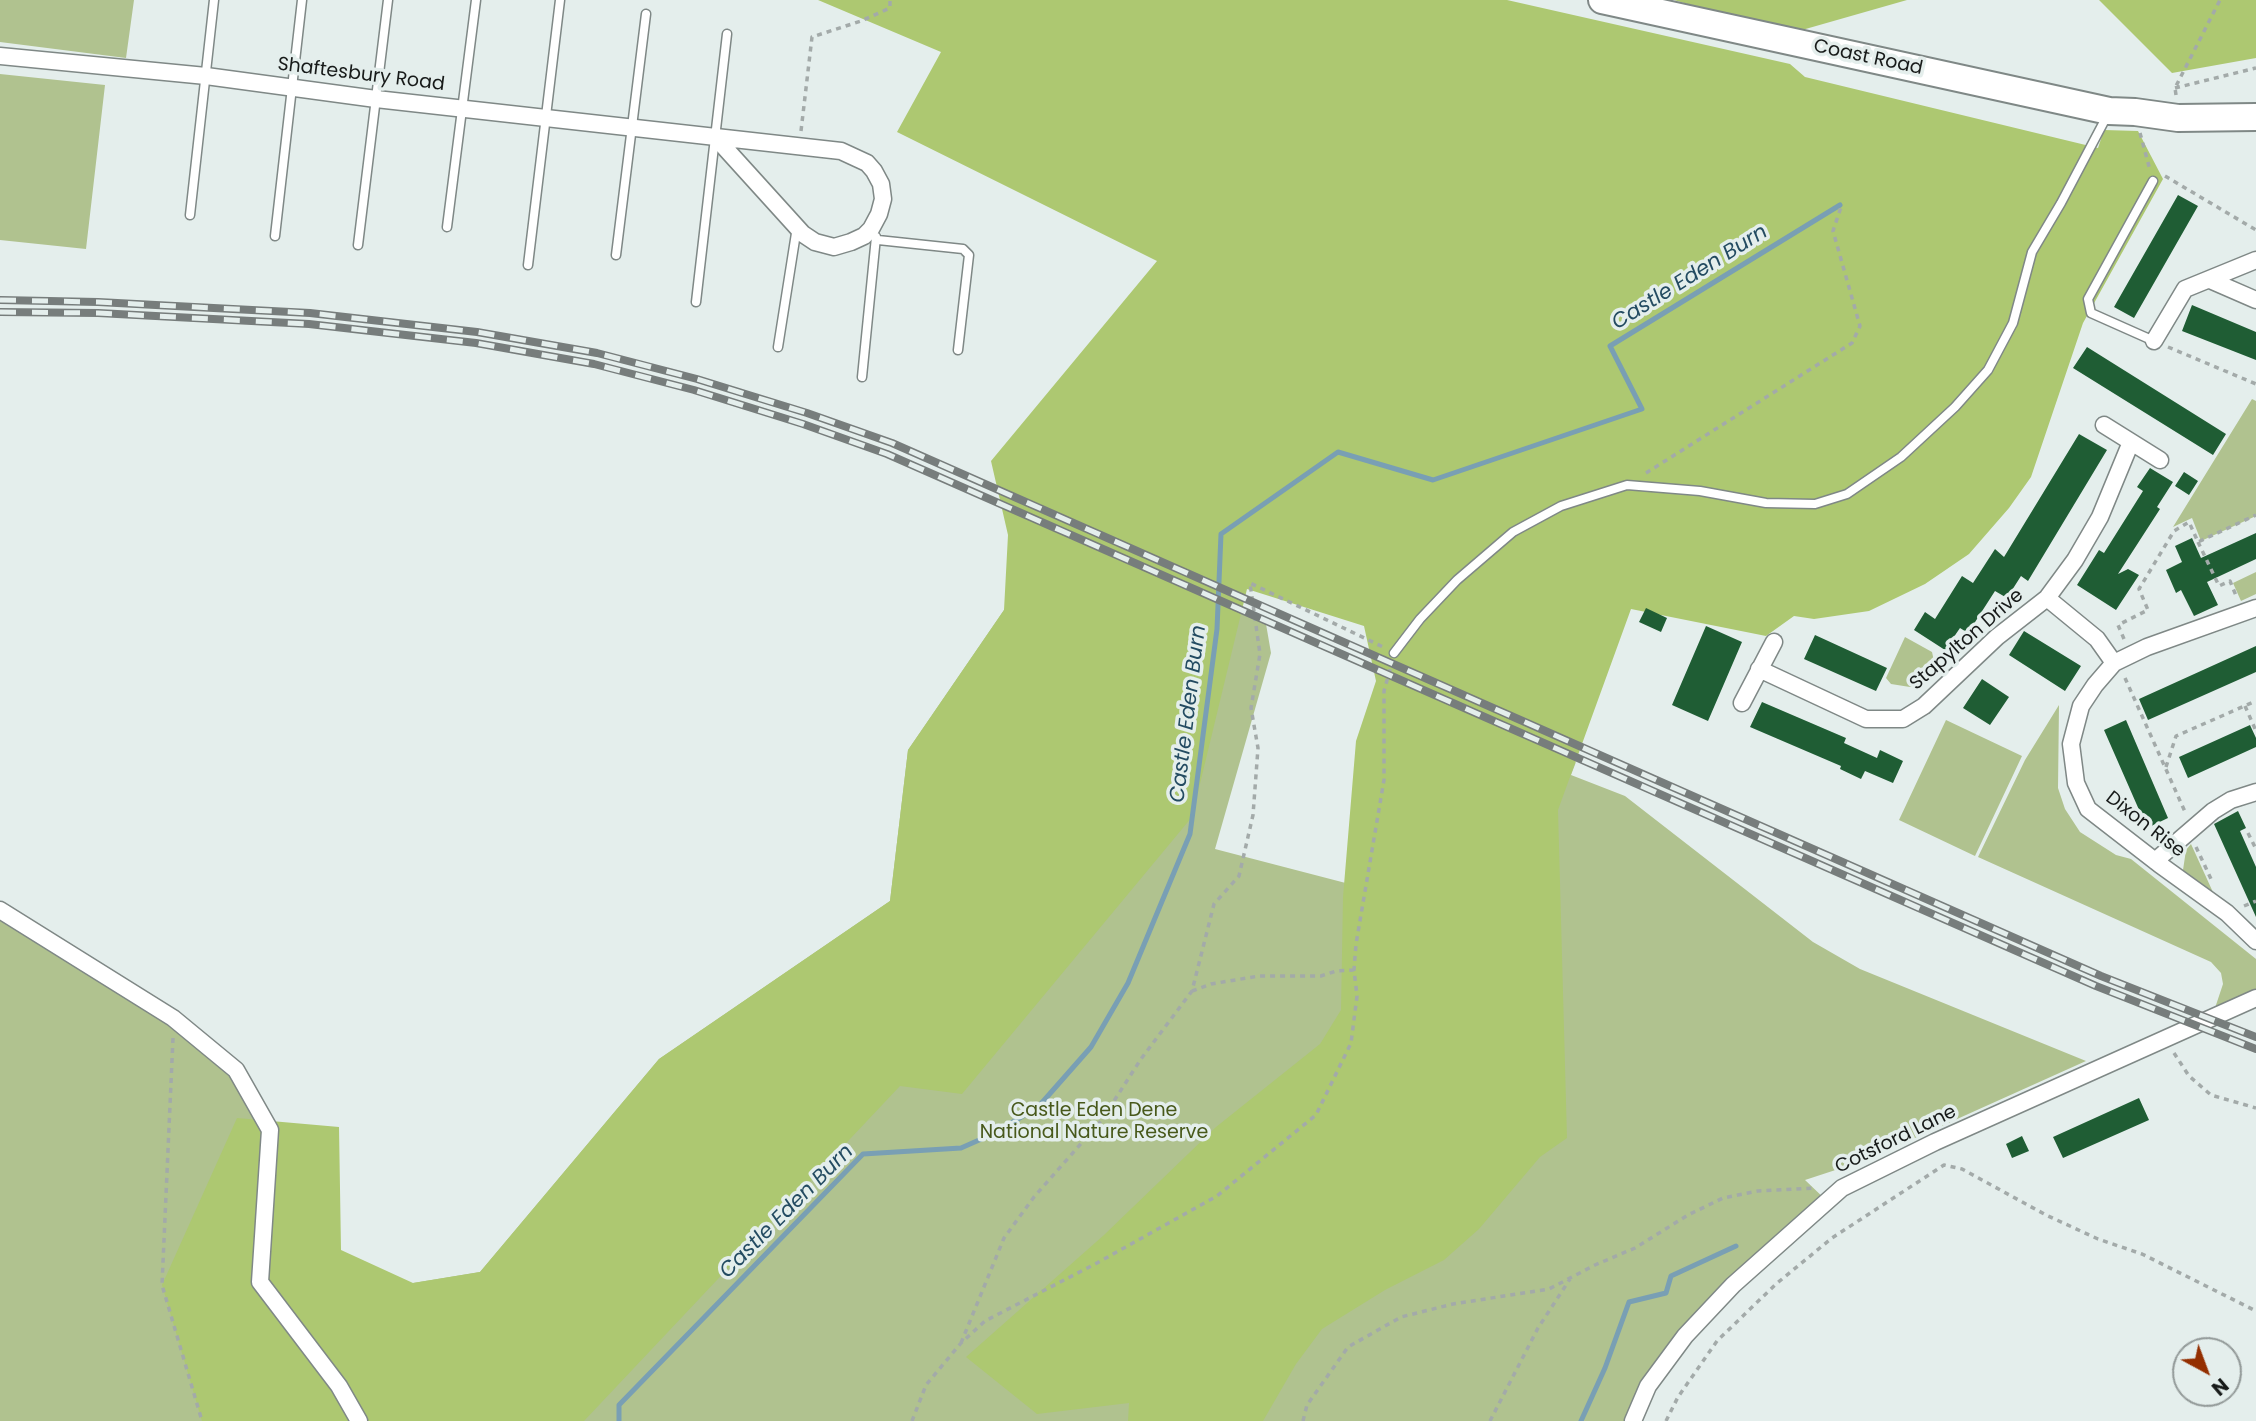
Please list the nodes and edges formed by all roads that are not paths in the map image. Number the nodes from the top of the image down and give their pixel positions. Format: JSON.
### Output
{"nodes":[{"id":1,"x":214,"y":0,"type":"edge"},
{"id":2,"x":302,"y":0,"type":"edge"},
{"id":3,"x":388,"y":0,"type":"edge"},
{"id":4,"x":476,"y":0,"type":"edge"},
{"id":5,"x":561,"y":0,"type":"edge"},
{"id":6,"x":1602,"y":0,"type":"edge"},
{"id":7,"x":646,"y":14,"type":"dead end"},
{"id":8,"x":727,"y":34,"type":"dead end"},
{"id":9,"x":0,"y":56,"type":"edge"},
{"id":10,"x":206,"y":76,"type":"junction"},
{"id":11,"x":293,"y":88,"type":"junction"},
{"id":12,"x":376,"y":99,"type":"junction"},
{"id":13,"x":461,"y":108,"type":"junction"},
{"id":14,"x":2122,"y":112,"type":"junction"},
{"id":15,"x":2256,"y":117,"type":"edge"},
{"id":16,"x":547,"y":118,"type":"junction"},
{"id":17,"x":631,"y":128,"type":"junction"},
{"id":18,"x":716,"y":138,"type":"junction"},
{"id":19,"x":2153,"y":181,"type":"road end"},
{"id":20,"x":190,"y":215,"type":"dead end"},
{"id":21,"x":447,"y":227,"type":"dead end"},
{"id":22,"x":797,"y":227,"type":"junction"},
{"id":23,"x":874,"y":234,"type":"junction"},
{"id":24,"x":275,"y":236,"type":"dead end"},
{"id":25,"x":358,"y":245,"type":"dead end"},
{"id":26,"x":616,"y":255,"type":"dead end"},
{"id":27,"x":2256,"y":260,"type":"edge"},
{"id":28,"x":528,"y":265,"type":"dead end"},
{"id":29,"x":2210,"y":280,"type":"junction"},
{"id":30,"x":2256,"y":300,"type":"edge"},
{"id":31,"x":696,"y":302,"type":"dead end"},
{"id":32,"x":2154,"y":341,"type":"joint"},
{"id":33,"x":778,"y":347,"type":"dead end"},
{"id":34,"x":958,"y":350,"type":"dead end"},
{"id":35,"x":862,"y":377,"type":"dead end"},
{"id":36,"x":2104,"y":425,"type":"dead end"},
{"id":37,"x":2131,"y":442,"type":"junction"},
{"id":38,"x":2160,"y":460,"type":"dead end"},
{"id":39,"x":2047,"y":598,"type":"junction"},
{"id":40,"x":2250,"y":611,"type":"edge"},
{"id":41,"x":1774,"y":642,"type":"dead end"},
{"id":42,"x":1394,"y":653,"type":"road end"},
{"id":43,"x":2121,"y":660,"type":"junction"},
{"id":44,"x":1759,"y":669,"type":"junction"},
{"id":45,"x":1742,"y":703,"type":"dead end"},
{"id":46,"x":2256,"y":792,"type":"edge"},
{"id":47,"x":2155,"y":861,"type":"junction"},
{"id":48,"x":0,"y":909,"type":"edge"},
{"id":49,"x":2256,"y":941,"type":"edge"},
{"id":50,"x":2256,"y":998,"type":"edge"},
{"id":51,"x":359,"y":1421,"type":"edge"},
{"id":52,"x":1633,"y":1421,"type":"edge"}],
"edges":[{"from":1,"to":10,"type":"lane"},
{"from":2,"to":11,"type":"lane"},
{"from":3,"to":12,"type":"lane"},
{"from":4,"to":13,"type":"lane"},
{"from":5,"to":16,"type":"lane"},
{"from":6,"to":14,"type":"main road","name":"Coast Road"},
{"from":7,"to":17,"type":"lane"},
{"from":8,"to":18,"type":"lane"},
{"from":9,"to":10,"type":"street","name":"Shaftesbury Road"},
{"from":10,"to":11,"type":"street","name":"Shaftesbury Road"},
{"from":10,"to":20,"type":"lane"},
{"from":11,"to":12,"type":"street","name":"Shaftesbury Road"},
{"from":11,"to":24,"type":"lane"},
{"from":12,"to":13,"type":"street","name":"Shaftesbury Road"},
{"from":12,"to":25,"type":"lane"},
{"from":13,"to":16,"type":"street","name":"Shaftesbury Road"},
{"from":13,"to":21,"type":"lane"},
{"from":14,"to":15,"type":"main road","name":"Coast Road"},
{"from":14,"to":42,"type":"lane"},
{"from":16,"to":17,"type":"street","name":"Shaftesbury Road"},
{"from":16,"to":28,"type":"lane"},
{"from":17,"to":18,"type":"street","name":"Shaftesbury Road"},
{"from":17,"to":26,"type":"lane"},
{"from":18,"to":22,"type":"street"},
{"from":18,"to":23,"type":"street","name":"Shaftesbury Road"},
{"from":18,"to":31,"type":"lane"},
{"from":19,"to":32,"type":"lane"},
{"from":22,"to":23,"type":"street"},
{"from":22,"to":33,"type":"lane"},
{"from":23,"to":34,"type":"lane"},
{"from":23,"to":35,"type":"lane"},
{"from":27,"to":29,"type":"street"},
{"from":29,"to":30,"type":"street"},
{"from":29,"to":32,"type":"street"},
{"from":36,"to":37,"type":"street"},
{"from":37,"to":38,"type":"street"},
{"from":37,"to":39,"type":"street","name":"Stapylton Drive"},
{"from":39,"to":43,"type":"street","name":"Stapylton Drive"},
{"from":39,"to":44,"type":"street","name":"Stapylton Drive"},
{"from":40,"to":43,"type":"street","name":"Dixon Rise"},
{"from":41,"to":44,"type":"street"},
{"from":43,"to":47,"type":"street","name":"Dixon Rise"},
{"from":44,"to":45,"type":"street"},
{"from":46,"to":47,"type":"street"},
{"from":47,"to":49,"type":"street","name":"Dixon Rise"},
{"from":48,"to":51,"type":"street"},
{"from":50,"to":52,"type":"street","name":"Cotsford Lane"}]}
